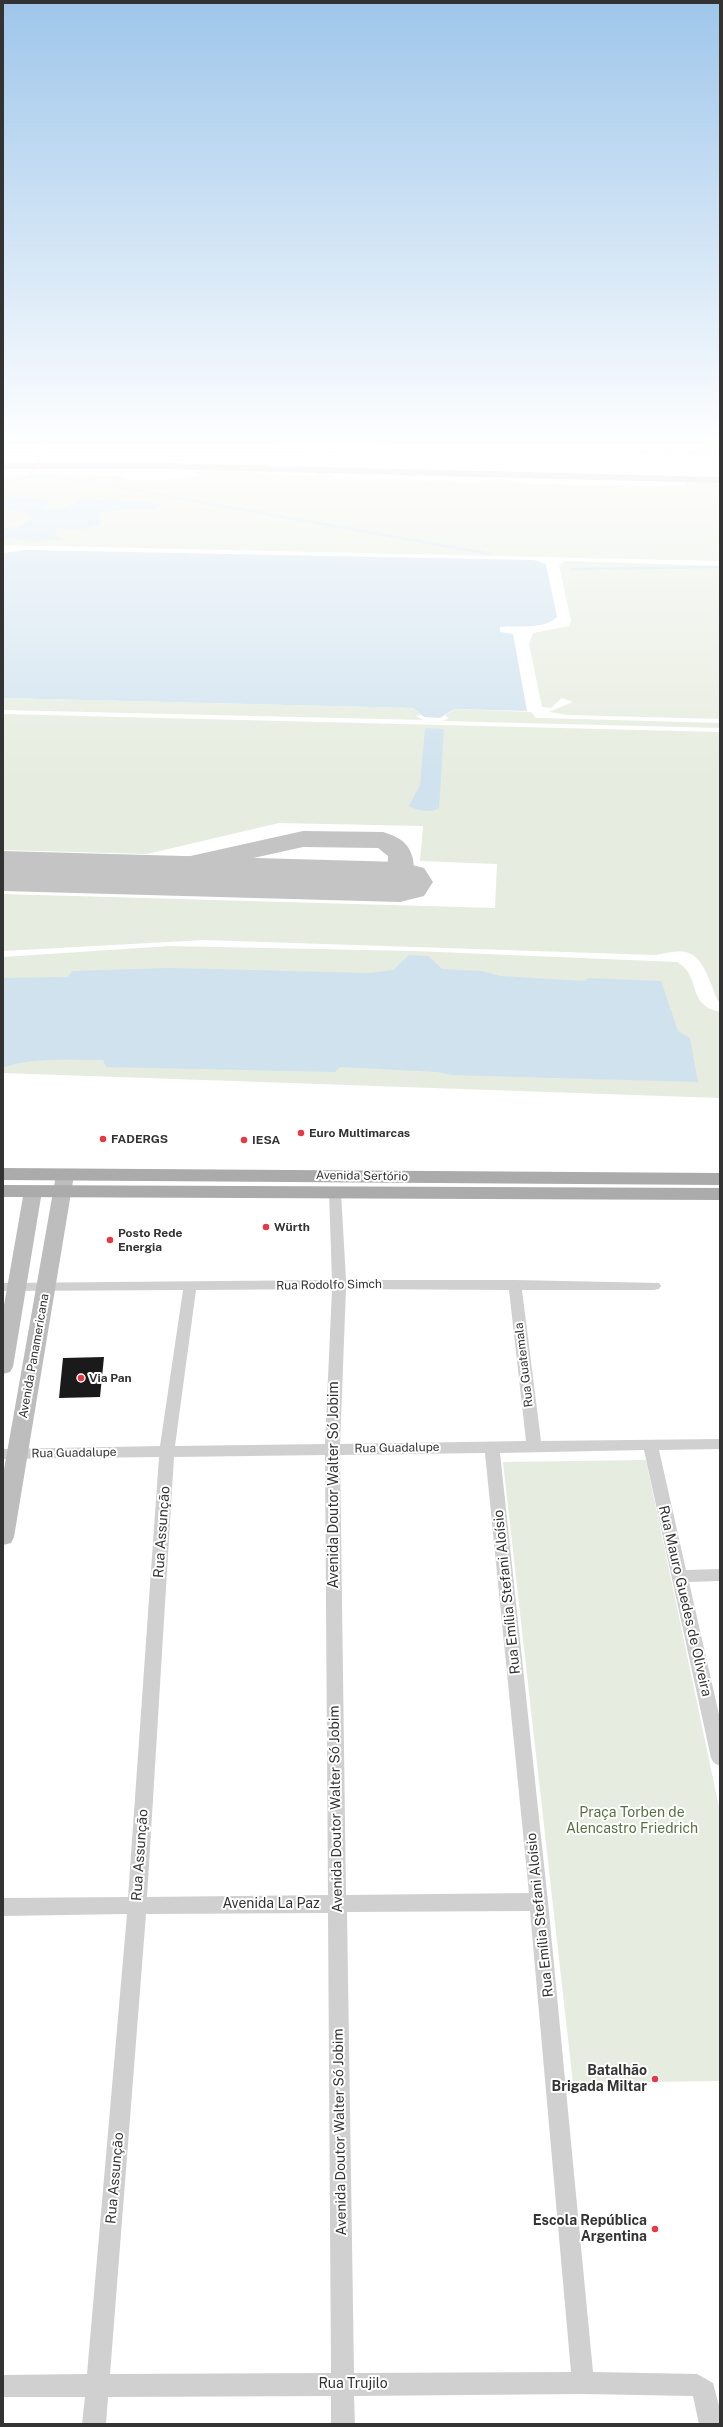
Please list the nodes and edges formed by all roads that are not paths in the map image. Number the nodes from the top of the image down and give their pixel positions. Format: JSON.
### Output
{"nodes":[{"id":1,"x":3,"y":1174,"type":"edge"},
{"id":2,"x":720,"y":1178,"type":"edge"},
{"id":3,"x":64,"y":1183,"type":"junction"},
{"id":4,"x":3,"y":1191,"type":"edge"},
{"id":5,"x":33,"y":1191,"type":"junction"},
{"id":6,"x":335,"y":1193,"type":"junction"},
{"id":7,"x":720,"y":1194,"type":"edge"},
{"id":8,"x":339,"y":1284,"type":"junction"},
{"id":9,"x":514,"y":1284,"type":"junction"},
{"id":10,"x":654,"y":1286,"type":"dead end"},
{"id":11,"x":10,"y":1287,"type":"edge"},
{"id":12,"x":46,"y":1287,"type":"junction"},
{"id":13,"x":190,"y":1287,"type":"junction"},
{"id":14,"x":3,"y":1367,"type":"edge"},
{"id":15,"x":720,"y":1444,"type":"edge"},
{"id":16,"x":650,"y":1445,"type":"junction"},
{"id":17,"x":534,"y":1446,"type":"junction"},
{"id":18,"x":492,"y":1447,"type":"junction"},
{"id":19,"x":332,"y":1449,"type":"junction"},
{"id":20,"x":167,"y":1452,"type":"junction"},
{"id":21,"x":10,"y":1454,"type":"edge"},
{"id":22,"x":3,"y":1537,"type":"edge"},
{"id":23,"x":720,"y":1575,"type":"edge"},
{"id":24,"x":679,"y":1576,"type":"junction"},
{"id":25,"x":720,"y":1758,"type":"edge"},
{"id":26,"x":539,"y":1902,"type":"junction"},
{"id":27,"x":337,"y":1904,"type":"junction"},
{"id":28,"x":137,"y":1905,"type":"junction"},
{"id":29,"x":3,"y":1907,"type":"edge"},
{"id":30,"x":584,"y":2382,"type":"junction"},
{"id":31,"x":343,"y":2384,"type":"junction"},
{"id":32,"x":3,"y":2386,"type":"edge"},
{"id":33,"x":98,"y":2386,"type":"junction"},
{"id":34,"x":94,"y":2424,"type":"edge"},
{"id":35,"x":343,"y":2424,"type":"edge"},
{"id":36,"x":711,"y":2424,"type":"edge"}],
"edges":[{"from":1,"to":3,"type":"main road","name":"Avenida Sertório"},
{"from":2,"to":3,"type":"main road","name":"Avenida Sertório"},
{"from":3,"to":5,"type":"main road","name":"Avenida Sertório"},
{"from":3,"to":6,"type":"main road","name":"Avenida Sertório"},
{"from":3,"to":12,"type":"main road","name":"Avenida Panamericana"},
{"from":4,"to":5,"type":"main road","name":"Avenida Sertório"},
{"from":5,"to":11,"type":"main road"},
{"from":6,"to":7,"type":"main road","name":"Avenida Sertório"},
{"from":6,"to":8,"type":"street","name":"Avenida Doutor Walter Só Jobim"},
{"from":8,"to":9,"type":"street","name":"Rua Rodolfo Simch"},
{"from":8,"to":13,"type":"street","name":"Rua Rodolfo Simch"},
{"from":8,"to":19,"type":"street","name":"Avenida Doutor Walter Só Jobim"},
{"from":9,"to":10,"type":"street","name":"Rua Rodolfo Simch"},
{"from":9,"to":17,"type":"street","name":"Rua Guatemala"},
{"from":11,"to":12,"type":"street","name":"Rua Rodolfo Simch"},
{"from":11,"to":14,"type":"main road"},
{"from":12,"to":13,"type":"street","name":"Rua Rodolfo Simch"},
{"from":12,"to":21,"type":"main road","name":"Avenida Panamericana"},
{"from":13,"to":20,"type":"street","name":"Rua Assunção"},
{"from":15,"to":16,"type":"street","name":"Rua Guadalupe"},
{"from":16,"to":17,"type":"street","name":"Rua Guadalupe"},
{"from":16,"to":24,"type":"street","name":"Rua Mauro Guedes de Oliveira"},
{"from":17,"to":18,"type":"street","name":"Rua Guadalupe"},
{"from":18,"to":19,"type":"street","name":"Rua Guadalupe"},
{"from":18,"to":26,"type":"street","name":"Rua Emília Stefani Aloísio"},
{"from":19,"to":20,"type":"street","name":"Rua Guadalupe"},
{"from":19,"to":27,"type":"street","name":"Avenida Doutor Walter Só Jobim"},
{"from":20,"to":21,"type":"street","name":"Rua Guadalupe"},
{"from":20,"to":28,"type":"street","name":"Rua Assunção"},
{"from":21,"to":22,"type":"main road","name":"Avenida Panamericana"},
{"from":23,"to":24,"type":"street"},
{"from":24,"to":25,"type":"street","name":"Rua Mauro Guedes de Oliveira"},
{"from":26,"to":27,"type":"street","name":"Avenida La Paz"},
{"from":26,"to":30,"type":"street","name":"Rua Emília Stefani Aloísio"},
{"from":27,"to":28,"type":"street","name":"Avenida La Paz"},
{"from":27,"to":31,"type":"street","name":"Avenida Doutor Walter Só Jobim"},
{"from":28,"to":29,"type":"street","name":"Avenida La Paz"},
{"from":28,"to":33,"type":"street","name":"Rua Assunção"},
{"from":30,"to":31,"type":"street","name":"Rua Trujilo"},
{"from":30,"to":36,"type":"street","name":"Rua Trujilo"},
{"from":31,"to":33,"type":"street","name":"Rua Trujilo"},
{"from":31,"to":35,"type":"street","name":"Avenida Doutor Walter Só Jobim"},
{"from":32,"to":33,"type":"street","name":"Rua Trujilo"},
{"from":33,"to":34,"type":"street","name":"Rua Assunção"}]}
